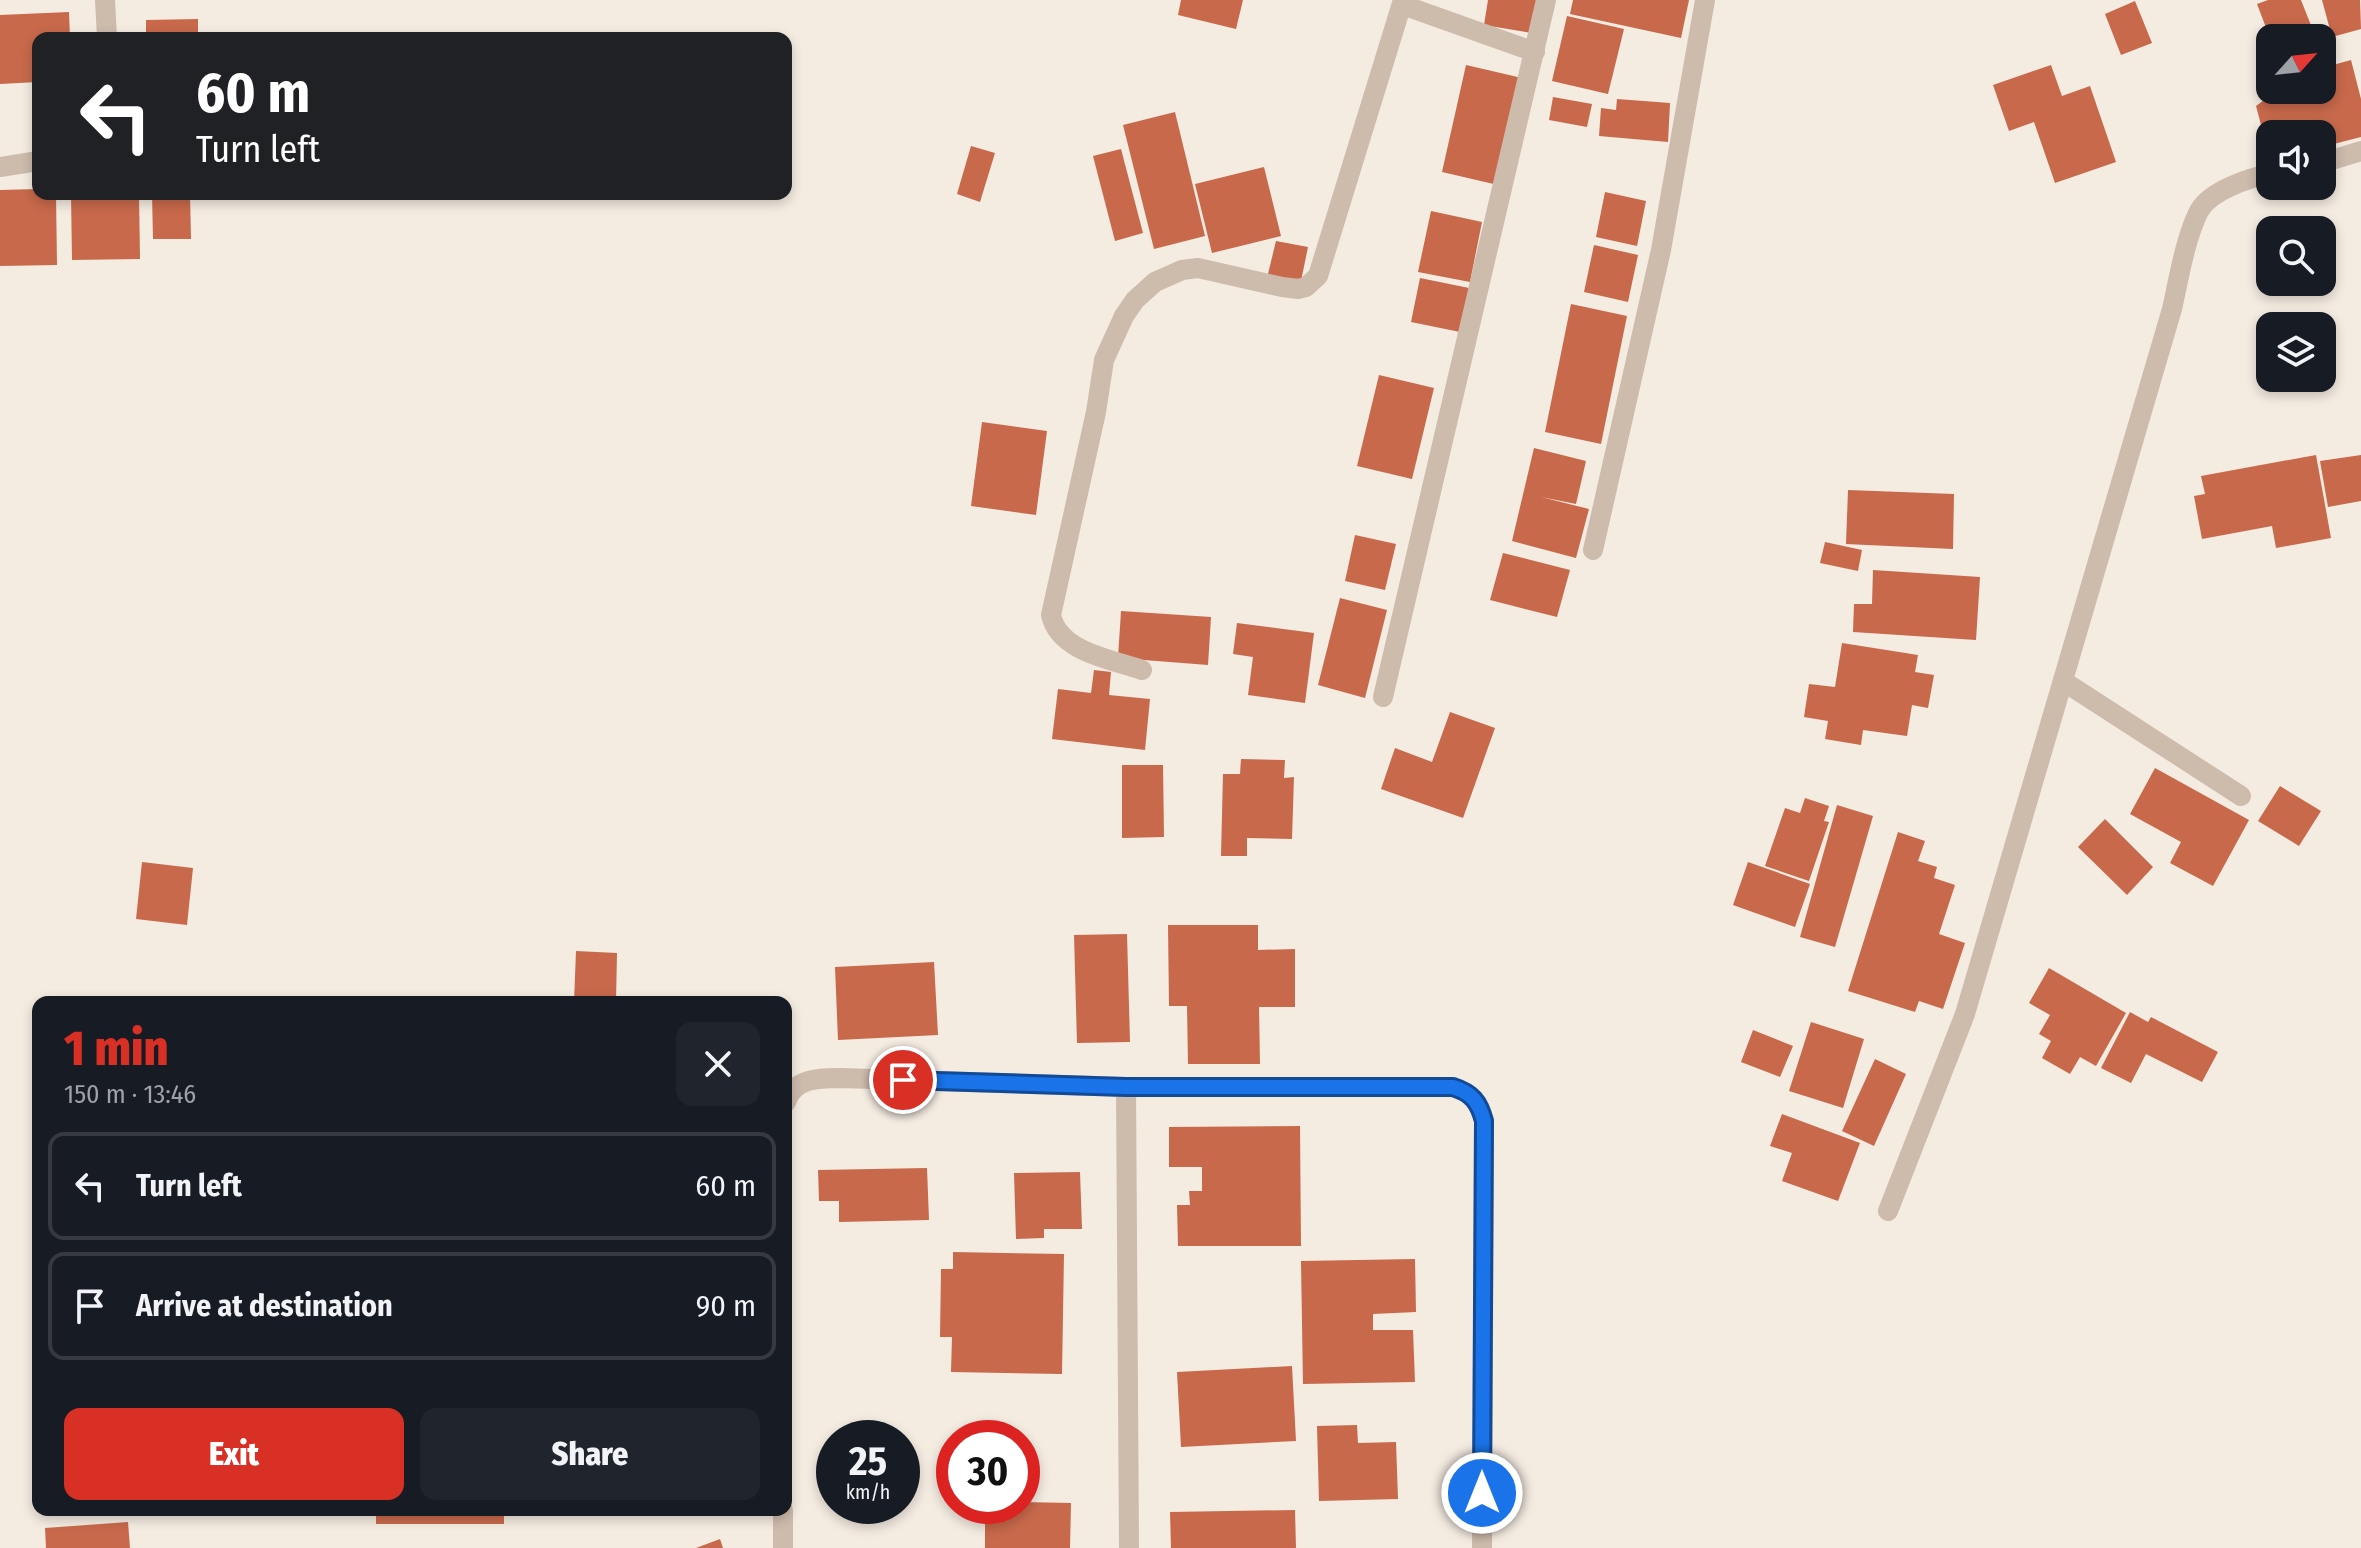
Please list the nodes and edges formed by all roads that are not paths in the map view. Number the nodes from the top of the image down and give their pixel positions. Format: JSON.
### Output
{"nodes":[{"id":1,"x":105,"y":0,"type":"edge"},
{"id":2,"x":1546,"y":0,"type":"edge"},
{"id":3,"x":1705,"y":0,"type":"edge"},
{"id":4,"x":1403,"y":2,"type":"edge"},
{"id":5,"x":107,"y":32,"type":"edge"},
{"id":6,"x":1535,"y":52,"type":"junction"},
{"id":7,"x":2361,"y":151,"type":"edge"},
{"id":8,"x":2336,"y":159,"type":"edge"},
{"id":9,"x":32,"y":162,"type":"edge"},
{"id":10,"x":0,"y":167,"type":"edge"},
{"id":11,"x":2256,"y":178,"type":"edge"},
{"id":12,"x":1593,"y":550,"type":"dead end"},
{"id":13,"x":1142,"y":670,"type":"dead end"},
{"id":14,"x":2063,"y":681,"type":"junction"},
{"id":15,"x":1383,"y":697,"type":"dead end"},
{"id":16,"x":2241,"y":796,"type":"dead end"},
{"id":17,"x":1126,"y":1087,"type":"junction"},
{"id":18,"x":792,"y":1090,"type":"edge"},
{"id":19,"x":1888,"y":1211,"type":"dead end"},
{"id":20,"x":783,"y":1516,"type":"edge"},
{"id":21,"x":783,"y":1548,"type":"edge"},
{"id":22,"x":1129,"y":1548,"type":"edge"},
{"id":23,"x":1482,"y":1548,"type":"edge"}],
"edges":[{"from":1,"to":5,"type":"street"},
{"from":2,"to":6,"type":"street"},
{"from":3,"to":12,"type":"street"},
{"from":4,"to":6,"type":"street"},
{"from":4,"to":13,"type":"street"},
{"from":6,"to":15,"type":"street"},
{"from":7,"to":8,"type":"street"},
{"from":9,"to":10,"type":"street"},
{"from":11,"to":14,"type":"street"},
{"from":14,"to":16,"type":"street"},
{"from":14,"to":19,"type":"street"},
{"from":17,"to":18,"type":"street"},
{"from":17,"to":22,"type":"street"},
{"from":17,"to":23,"type":"street"},
{"from":20,"to":21,"type":"street"}]}
